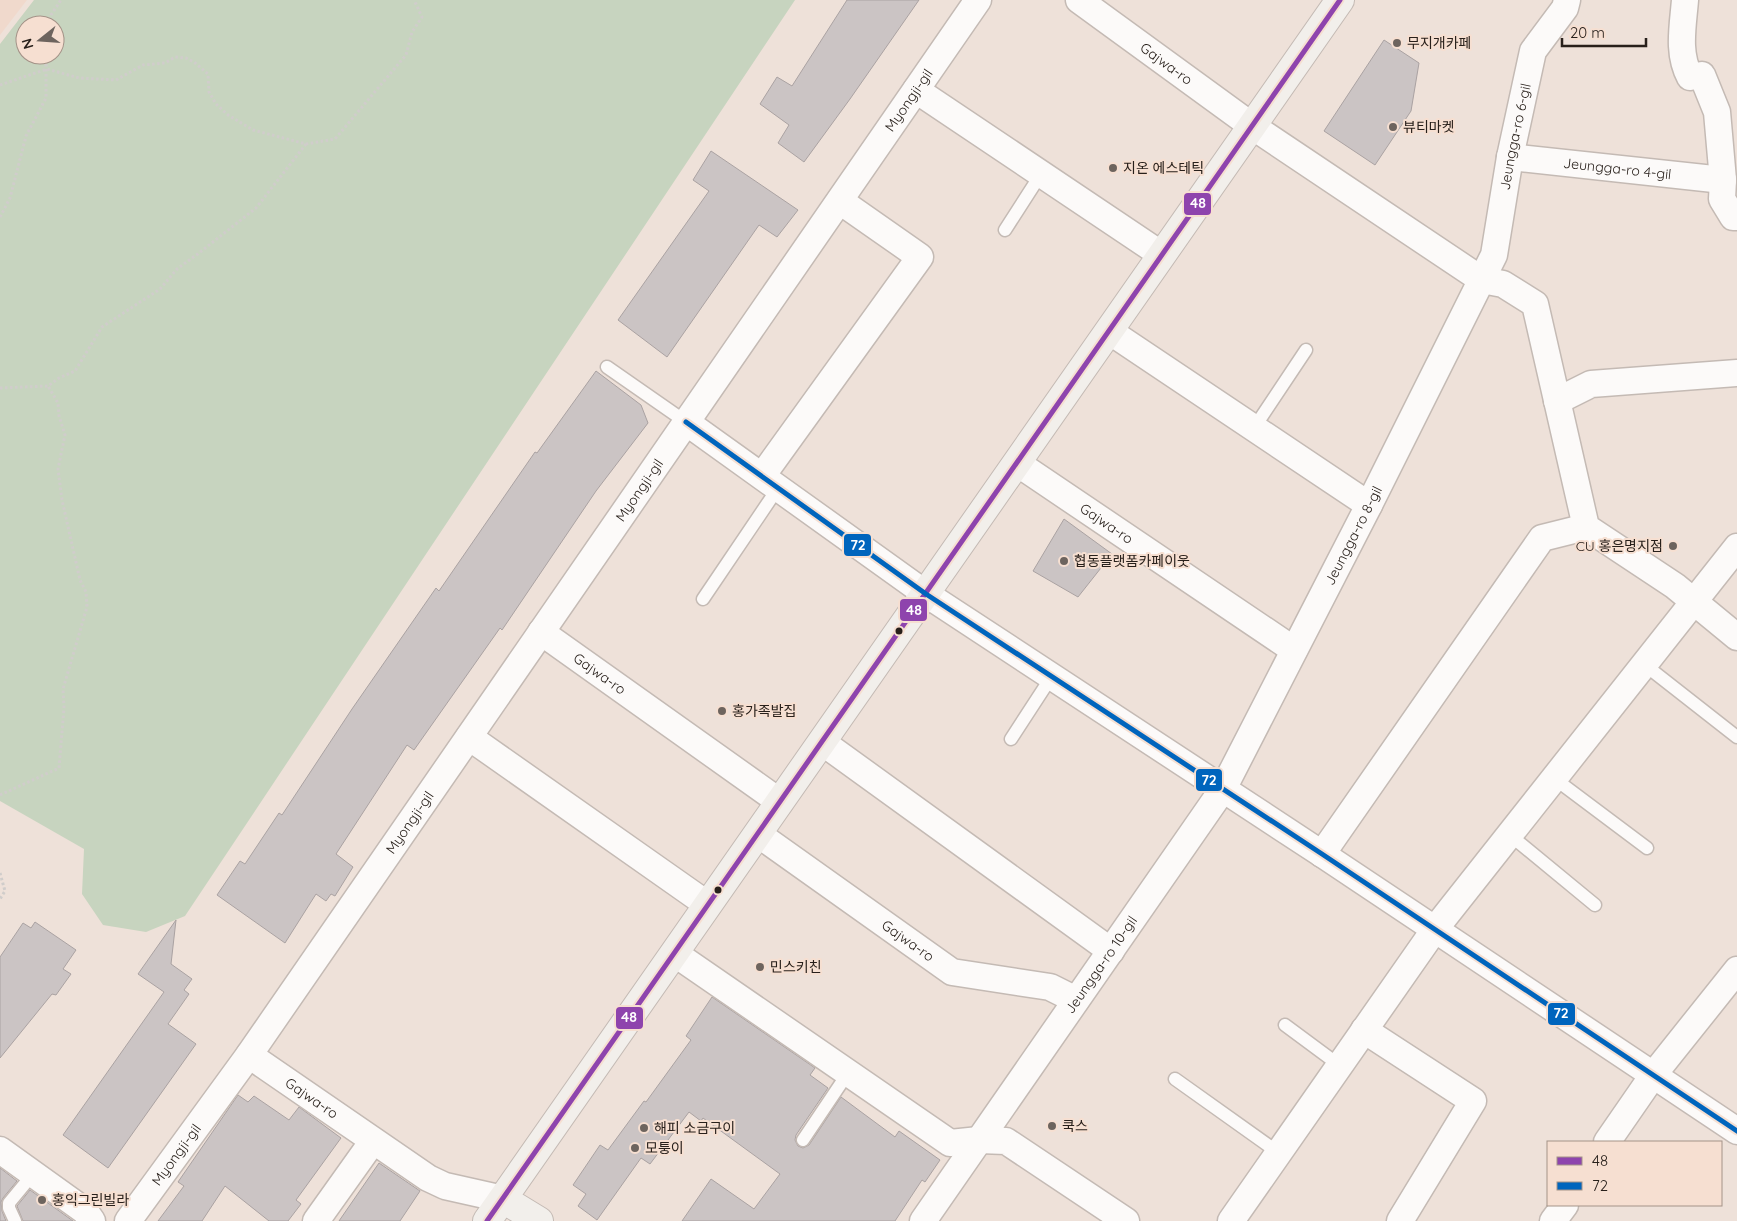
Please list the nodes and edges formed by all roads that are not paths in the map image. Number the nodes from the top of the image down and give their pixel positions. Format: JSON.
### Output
{"nodes":[{"id":1,"x":978,"y":0,"type":"edge"},
{"id":2,"x":1079,"y":0,"type":"edge"},
{"id":3,"x":1340,"y":0,"type":"edge"},
{"id":4,"x":1567,"y":0,"type":"edge"},
{"id":5,"x":1685,"y":0,"type":"edge"},
{"id":6,"x":916,"y":90,"type":"junction"},
{"id":7,"x":1252,"y":126,"type":"junction"},
{"id":8,"x":1510,"y":157,"type":"junction"},
{"id":9,"x":1041,"y":174,"type":"junction"},
{"id":10,"x":1723,"y":180,"type":"junction"},
{"id":11,"x":840,"y":201,"type":"junction"},
{"id":12,"x":1737,"y":216,"type":"edge"},
{"id":13,"x":1005,"y":230,"type":"dead end"},
{"id":14,"x":1162,"y":255,"type":"junction"},
{"id":15,"x":1482,"y":280,"type":"junction"},
{"id":16,"x":1109,"y":331,"type":"junction"},
{"id":17,"x":1306,"y":350,"type":"dead end"},
{"id":18,"x":607,"y":366,"type":"dead end"},
{"id":19,"x":1737,"y":373,"type":"edge"},
{"id":20,"x":1557,"y":401,"type":"junction"},
{"id":21,"x":686,"y":422,"type":"junction"},
{"id":22,"x":1254,"y":428,"type":"junction"},
{"id":23,"x":1017,"y":462,"type":"junction"},
{"id":24,"x":770,"y":482,"type":"junction"},
{"id":25,"x":1369,"y":505,"type":"junction"},
{"id":26,"x":1586,"y":527,"type":"junction"},
{"id":27,"x":1737,"y":548,"type":"edge"},
{"id":28,"x":926,"y":594,"type":"junction"},
{"id":29,"x":704,"y":599,"type":"dead end"},
{"id":30,"x":1695,"y":602,"type":"junction"},
{"id":31,"x":542,"y":632,"type":"junction"},
{"id":32,"x":1737,"y":637,"type":"edge"},
{"id":33,"x":1294,"y":650,"type":"junction"},
{"id":34,"x":1645,"y":665,"type":"junction"},
{"id":35,"x":1052,"y":676,"type":"junction"},
{"id":36,"x":469,"y":737,"type":"junction"},
{"id":37,"x":1737,"y":737,"type":"edge"},
{"id":38,"x":1011,"y":740,"type":"dead end"},
{"id":39,"x":822,"y":742,"type":"junction"},
{"id":40,"x":1555,"y":779,"type":"junction"},
{"id":41,"x":1223,"y":789,"type":"junction"},
{"id":42,"x":780,"y":802,"type":"junction"},
{"id":43,"x":758,"y":834,"type":"junction"},
{"id":44,"x":1510,"y":835,"type":"junction"},
{"id":45,"x":1646,"y":848,"type":"dead end"},
{"id":46,"x":1322,"y":854,"type":"junction"},
{"id":47,"x":708,"y":905,"type":"junction"},
{"id":48,"x":1595,"y":905,"type":"dead end"},
{"id":49,"x":1435,"y":929,"type":"junction"},
{"id":50,"x":1110,"y":951,"type":"junction"},
{"id":51,"x":674,"y":953,"type":"junction"},
{"id":52,"x":1737,"y":970,"type":"edge"},
{"id":53,"x":1076,"y":1000,"type":"junction"},
{"id":54,"x":1286,"y":1025,"type":"dead end"},
{"id":55,"x":1364,"y":1030,"type":"junction"},
{"id":56,"x":249,"y":1055,"type":"junction"},
{"id":57,"x":1340,"y":1065,"type":"junction"},
{"id":58,"x":848,"y":1073,"type":"junction"},
{"id":59,"x":1654,"y":1074,"type":"junction"},
{"id":60,"x":1175,"y":1079,"type":"dead end"},
{"id":61,"x":1737,"y":1131,"type":"edge"},
{"id":62,"x":803,"y":1140,"type":"dead end"},
{"id":63,"x":979,"y":1140,"type":"junction"},
{"id":64,"x":373,"y":1141,"type":"junction"},
{"id":65,"x":1608,"y":1141,"type":"edge"},
{"id":66,"x":0,"y":1150,"type":"edge"},
{"id":67,"x":1279,"y":1153,"type":"junction"},
{"id":68,"x":33,"y":1174,"type":"junction"},
{"id":69,"x":503,"y":1198,"type":"junction"},
{"id":70,"x":1563,"y":1206,"type":"edge"},
{"id":71,"x":15,"y":1221,"type":"edge"},
{"id":72,"x":92,"y":1221,"type":"edge"},
{"id":73,"x":128,"y":1221,"type":"edge"},
{"id":74,"x":316,"y":1221,"type":"edge"},
{"id":75,"x":487,"y":1221,"type":"edge"},
{"id":76,"x":539,"y":1221,"type":"edge"},
{"id":77,"x":923,"y":1221,"type":"edge"},
{"id":78,"x":1126,"y":1221,"type":"edge"},
{"id":79,"x":1231,"y":1221,"type":"edge"},
{"id":80,"x":1400,"y":1221,"type":"edge"},
{"id":81,"x":1554,"y":1221,"type":"edge"}],
"edges":[{"from":1,"to":6,"type":"street","name":"Myongji-gil"},
{"from":2,"to":7,"type":"street","name":"Gajwa-ro"},
{"from":3,"to":7,"type":"main road"},
{"from":4,"to":8,"type":"street","name":"Jeungga-ro 6-gil"},
{"from":5,"to":10,"type":"street"},
{"from":6,"to":9,"type":"street"},
{"from":6,"to":11,"type":"street","name":"Myongji-gil"},
{"from":7,"to":14,"type":"main road"},
{"from":7,"to":15,"type":"street"},
{"from":8,"to":10,"type":"street","name":"Jeungga-ro 4-gil"},
{"from":8,"to":15,"type":"street","name":"Jeungga-ro 6-gil"},
{"from":9,"to":13,"type":"lane"},
{"from":9,"to":14,"type":"street"},
{"from":10,"to":12,"type":"street"},
{"from":11,"to":21,"type":"street","name":"Myongji-gil"},
{"from":11,"to":24,"type":"street"},
{"from":14,"to":16,"type":"main road"},
{"from":15,"to":20,"type":"street"},
{"from":15,"to":25,"type":"street","name":"Jeungga-ro 8-gil"},
{"from":16,"to":22,"type":"street"},
{"from":16,"to":23,"type":"main road"},
{"from":17,"to":22,"type":"lane"},
{"from":18,"to":21,"type":"lane"},
{"from":19,"to":20,"type":"street"},
{"from":20,"to":26,"type":"street"},
{"from":21,"to":24,"type":"street"},
{"from":21,"to":31,"type":"street","name":"Myongji-gil"},
{"from":22,"to":25,"type":"street"},
{"from":23,"to":28,"type":"main road"},
{"from":23,"to":33,"type":"street","name":"Gajwa-ro"},
{"from":24,"to":28,"type":"street"},
{"from":24,"to":29,"type":"lane"},
{"from":25,"to":33,"type":"street","name":"Jeungga-ro 8-gil"},
{"from":26,"to":30,"type":"street"},
{"from":26,"to":46,"type":"street"},
{"from":27,"to":30,"type":"street"},
{"from":28,"to":35,"type":"street"},
{"from":28,"to":39,"type":"main road"},
{"from":30,"to":32,"type":"street"},
{"from":30,"to":34,"type":"street"},
{"from":31,"to":36,"type":"street","name":"Myongji-gil"},
{"from":31,"to":42,"type":"street","name":"Gajwa-ro"},
{"from":33,"to":41,"type":"street","name":"Jeungga-ro 8-gil"},
{"from":34,"to":37,"type":"lane"},
{"from":34,"to":40,"type":"street"},
{"from":35,"to":38,"type":"lane"},
{"from":35,"to":41,"type":"street"},
{"from":36,"to":47,"type":"street"},
{"from":36,"to":56,"type":"street","name":"Myongji-gil"},
{"from":39,"to":42,"type":"main road"},
{"from":39,"to":50,"type":"street"},
{"from":40,"to":44,"type":"street"},
{"from":40,"to":45,"type":"lane"},
{"from":41,"to":46,"type":"street"},
{"from":41,"to":50,"type":"street","name":"Jeungga-ro 10-gil"},
{"from":42,"to":43,"type":"main road"},
{"from":43,"to":47,"type":"main road"},
{"from":43,"to":53,"type":"street","name":"Gajwa-ro"},
{"from":44,"to":48,"type":"lane"},
{"from":44,"to":49,"type":"street"},
{"from":46,"to":49,"type":"street"},
{"from":47,"to":51,"type":"main road"},
{"from":49,"to":55,"type":"street"},
{"from":49,"to":59,"type":"street"},
{"from":50,"to":53,"type":"street","name":"Jeungga-ro 10-gil"},
{"from":51,"to":58,"type":"street"},
{"from":51,"to":69,"type":"main road"},
{"from":52,"to":59,"type":"street"},
{"from":53,"to":63,"type":"street","name":"Jeungga-ro 10-gil"},
{"from":54,"to":57,"type":"lane"},
{"from":55,"to":57,"type":"street"},
{"from":55,"to":80,"type":"street"},
{"from":56,"to":64,"type":"street","name":"Gajwa-ro"},
{"from":56,"to":73,"type":"street","name":"Myongji-gil"},
{"from":57,"to":67,"type":"street"},
{"from":58,"to":62,"type":"lane"},
{"from":58,"to":63,"type":"street"},
{"from":59,"to":61,"type":"street"},
{"from":59,"to":65,"type":"street"},
{"from":60,"to":67,"type":"lane"},
{"from":63,"to":77,"type":"street","name":"Jeungga-ro 10-gil"},
{"from":63,"to":78,"type":"street"},
{"from":64,"to":69,"type":"street","name":"Gajwa-ro"},
{"from":64,"to":74,"type":"street"},
{"from":66,"to":68,"type":"street"},
{"from":67,"to":79,"type":"street"},
{"from":68,"to":71,"type":"lane"},
{"from":68,"to":72,"type":"street"},
{"from":69,"to":75,"type":"main road"},
{"from":69,"to":76,"type":"main road"},
{"from":70,"to":81,"type":"street"}]}
